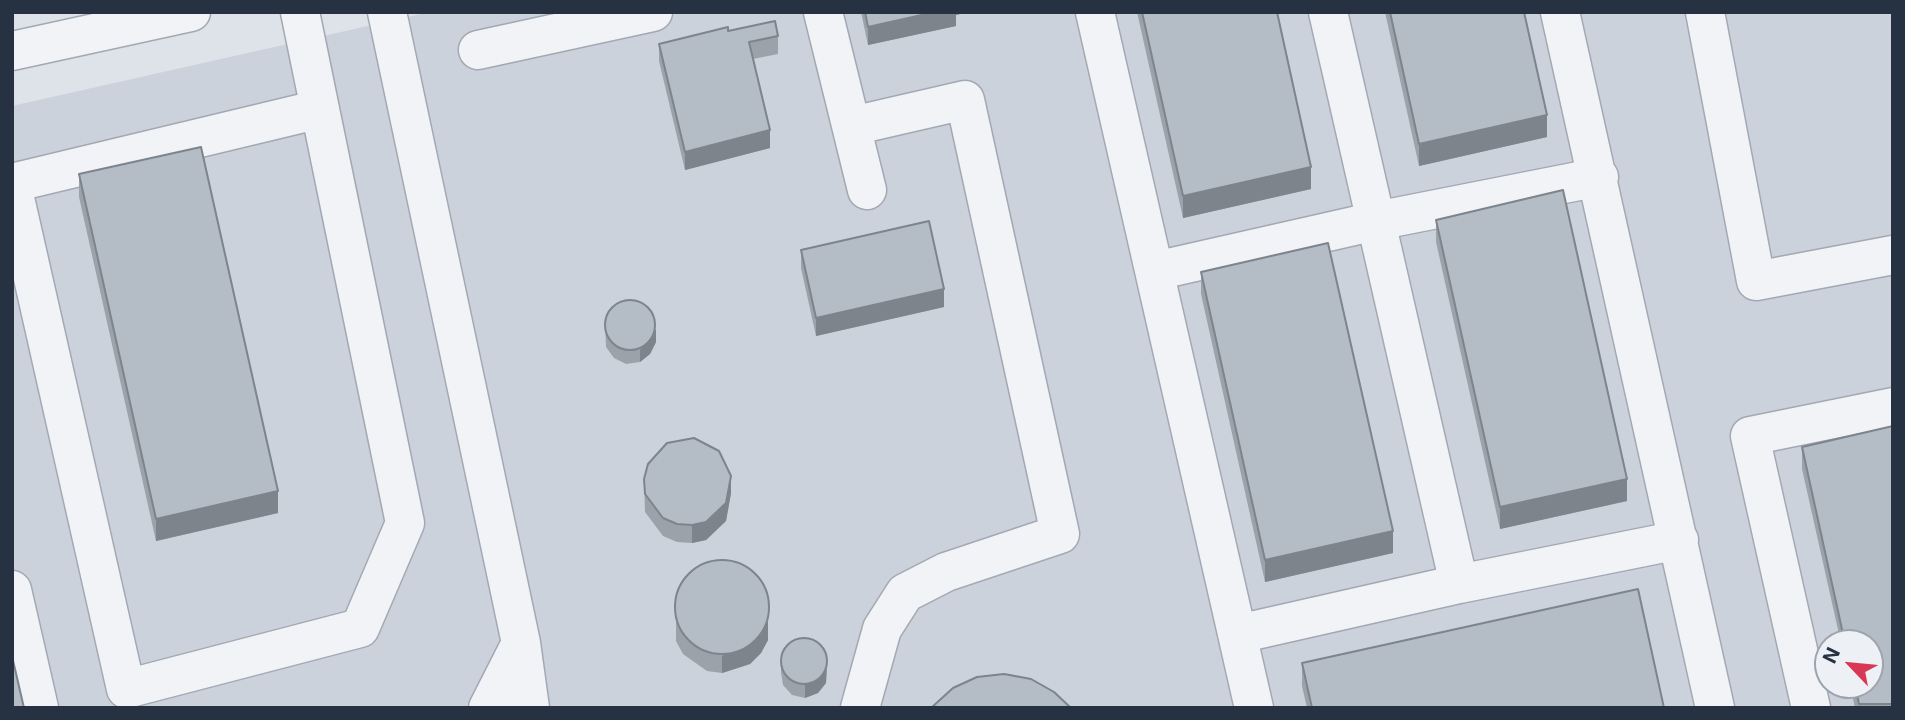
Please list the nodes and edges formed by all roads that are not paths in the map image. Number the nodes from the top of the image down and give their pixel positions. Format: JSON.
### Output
{"nodes":[{"id":1,"x":191,"y":12,"type":"edge"},
{"id":2,"x":300,"y":12,"type":"edge"},
{"id":3,"x":387,"y":12,"type":"edge"},
{"id":4,"x":653,"y":12,"type":"edge"},
{"id":5,"x":823,"y":12,"type":"edge"},
{"id":6,"x":1095,"y":12,"type":"edge"},
{"id":7,"x":1328,"y":12,"type":"edge"},
{"id":8,"x":1560,"y":12,"type":"edge"},
{"id":9,"x":1705,"y":12,"type":"edge"},
{"id":10,"x":478,"y":50,"type":"dead end"},
{"id":11,"x":12,"y":51,"type":"edge"},
{"id":12,"x":320,"y":109,"type":"junction"},
{"id":13,"x":852,"y":126,"type":"junction"},
{"id":14,"x":1599,"y":177,"type":"junction"},
{"id":15,"x":12,"y":184,"type":"edge"},
{"id":16,"x":867,"y":190,"type":"dead end"},
{"id":17,"x":1376,"y":220,"type":"junction"},
{"id":18,"x":1893,"y":255,"type":"edge"},
{"id":19,"x":1155,"y":271,"type":"junction"},
{"id":20,"x":1893,"y":408,"type":"edge"},
{"id":21,"x":1679,"y":540,"type":"junction"},
{"id":22,"x":1459,"y":584,"type":"junction"},
{"id":23,"x":12,"y":590,"type":"edge"},
{"id":24,"x":1238,"y":634,"type":"junction"},
{"id":25,"x":521,"y":643,"type":"junction"},
{"id":26,"x":151,"y":695,"type":"edge"},
{"id":27,"x":39,"y":708,"type":"edge"},
{"id":28,"x":488,"y":708,"type":"edge"},
{"id":29,"x":530,"y":708,"type":"edge"},
{"id":30,"x":860,"y":708,"type":"edge"},
{"id":31,"x":1254,"y":708,"type":"edge"},
{"id":32,"x":1715,"y":708,"type":"edge"},
{"id":33,"x":1811,"y":708,"type":"edge"}],
"edges":[{"from":1,"to":11,"type":"street"},
{"from":2,"to":12,"type":"street"},
{"from":3,"to":25,"type":"street"},
{"from":4,"to":10,"type":"street"},
{"from":5,"to":13,"type":"street"},
{"from":6,"to":19,"type":"street"},
{"from":7,"to":17,"type":"street"},
{"from":8,"to":14,"type":"street"},
{"from":9,"to":18,"type":"street"},
{"from":12,"to":15,"type":"street"},
{"from":12,"to":26,"type":"street"},
{"from":13,"to":16,"type":"street"},
{"from":13,"to":30,"type":"street"},
{"from":14,"to":17,"type":"street"},
{"from":14,"to":21,"type":"street"},
{"from":15,"to":26,"type":"street"},
{"from":17,"to":19,"type":"street"},
{"from":17,"to":22,"type":"street"},
{"from":19,"to":24,"type":"street"},
{"from":20,"to":33,"type":"street"},
{"from":21,"to":22,"type":"street"},
{"from":21,"to":32,"type":"street"},
{"from":22,"to":24,"type":"street"},
{"from":23,"to":27,"type":"street"},
{"from":24,"to":31,"type":"street"},
{"from":25,"to":28,"type":"street"},
{"from":25,"to":29,"type":"street"}]}
